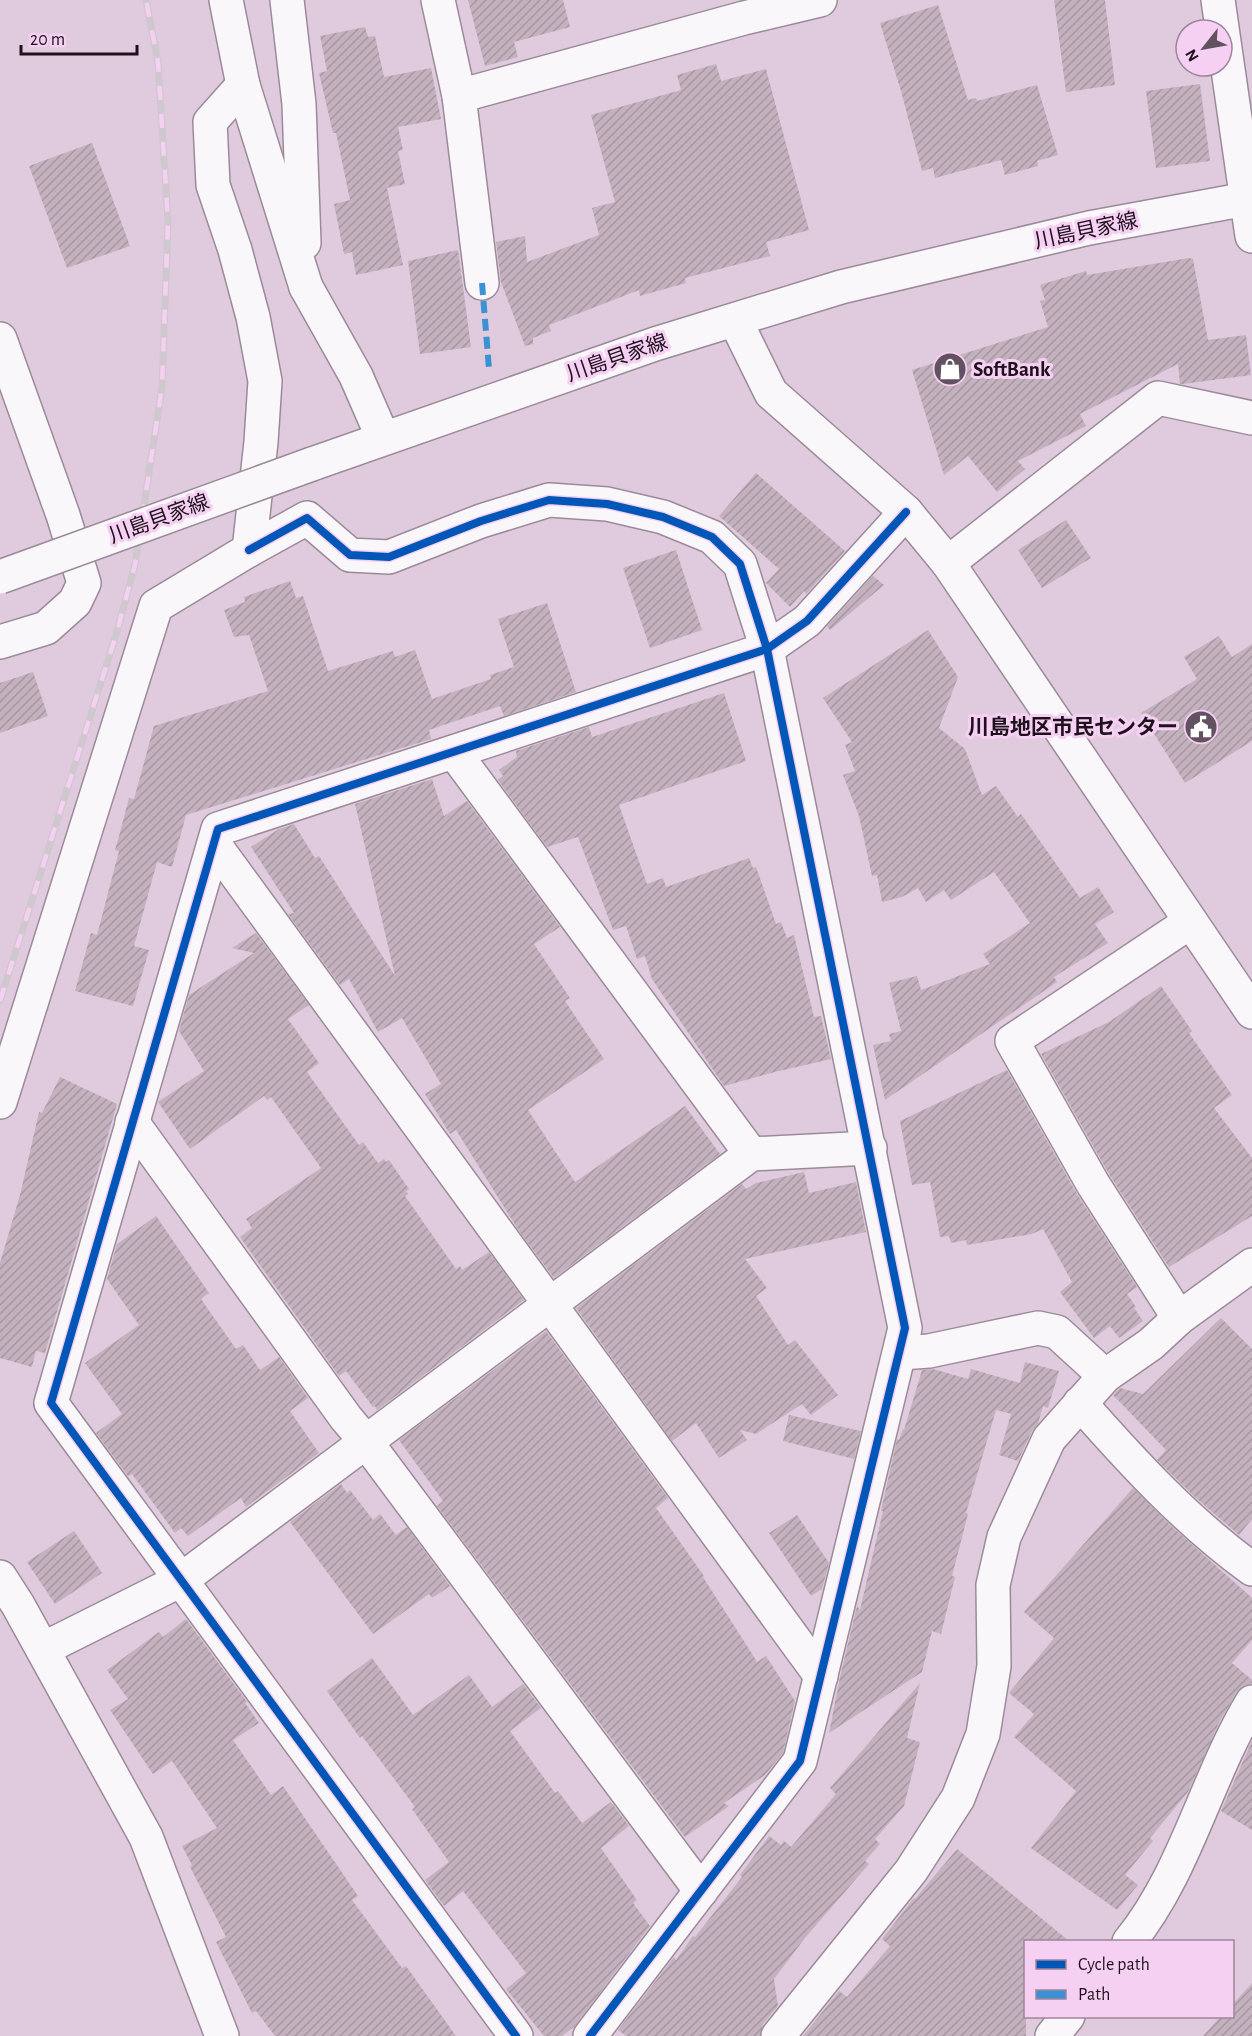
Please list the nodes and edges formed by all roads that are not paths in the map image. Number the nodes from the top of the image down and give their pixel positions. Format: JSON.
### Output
{"nodes":[{"id":1,"x":226,"y":0,"type":"edge"},
{"id":2,"x":287,"y":0,"type":"edge"},
{"id":3,"x":438,"y":0,"type":"edge"},
{"id":4,"x":820,"y":0,"type":"edge"},
{"id":5,"x":1218,"y":0,"type":"edge"},
{"id":6,"x":742,"y":9,"type":"edge"},
{"id":7,"x":243,"y":85,"type":"junction"},
{"id":8,"x":459,"y":96,"type":"junction"},
{"id":9,"x":1249,"y":199,"type":"edge"},
{"id":10,"x":1252,"y":236,"type":"edge"},
{"id":11,"x":482,"y":283,"type":"dead end"},
{"id":12,"x":306,"y":287,"type":"junction"},
{"id":13,"x":735,"y":320,"type":"junction"},
{"id":14,"x":0,"y":339,"type":"edge"},
{"id":15,"x":1252,"y":418,"type":"edge"},
{"id":16,"x":383,"y":438,"type":"junction"},
{"id":17,"x":906,"y":512,"type":"junction"},
{"id":18,"x":249,"y":550,"type":"junction"},
{"id":19,"x":948,"y":563,"type":"junction"},
{"id":20,"x":0,"y":577,"type":"edge"},
{"id":21,"x":0,"y":642,"type":"edge"},
{"id":22,"x":767,"y":650,"type":"junction"},
{"id":23,"x":454,"y":752,"type":"junction"},
{"id":24,"x":214,"y":844,"type":"junction"},
{"id":25,"x":1190,"y":922,"type":"junction"},
{"id":26,"x":1252,"y":1012,"type":"edge"},
{"id":27,"x":0,"y":1102,"type":"edge"},
{"id":28,"x":132,"y":1122,"type":"junction"},
{"id":29,"x":870,"y":1148,"type":"junction"},
{"id":30,"x":751,"y":1154,"type":"junction"},
{"id":31,"x":1250,"y":1271,"type":"edge"},
{"id":32,"x":550,"y":1304,"type":"junction"},
{"id":33,"x":1179,"y":1318,"type":"junction"},
{"id":34,"x":900,"y":1353,"type":"junction"},
{"id":35,"x":1105,"y":1377,"type":"junction"},
{"id":36,"x":1080,"y":1403,"type":"junction"},
{"id":37,"x":367,"y":1443,"type":"junction"},
{"id":38,"x":1252,"y":1569,"type":"edge"},
{"id":39,"x":0,"y":1577,"type":"edge"},
{"id":40,"x":181,"y":1580,"type":"junction"},
{"id":41,"x":43,"y":1649,"type":"junction"},
{"id":42,"x":821,"y":1676,"type":"junction"},
{"id":43,"x":1252,"y":1702,"type":"edge"},
{"id":44,"x":701,"y":1891,"type":"junction"},
{"id":45,"x":1131,"y":1940,"type":"edge"},
{"id":46,"x":1066,"y":2018,"type":"edge"},
{"id":47,"x":222,"y":2036,"type":"edge"},
{"id":48,"x":516,"y":2036,"type":"edge"},
{"id":49,"x":590,"y":2036,"type":"edge"},
{"id":50,"x":778,"y":2036,"type":"edge"},
{"id":51,"x":1052,"y":2036,"type":"edge"}],
"edges":[{"from":1,"to":7,"type":"street"},
{"from":2,"to":12,"type":"street"},
{"from":3,"to":8,"type":"street"},
{"from":4,"to":6,"type":"street"},
{"from":5,"to":9,"type":"street"},
{"from":6,"to":8,"type":"street"},
{"from":7,"to":12,"type":"street"},
{"from":7,"to":18,"type":"street"},
{"from":8,"to":11,"type":"street"},
{"from":9,"to":10,"type":"street"},
{"from":9,"to":13,"type":"street","name":"川島貝家線"},
{"from":12,"to":16,"type":"street"},
{"from":13,"to":16,"type":"street","name":"川島貝家線"},
{"from":13,"to":17,"type":"street"},
{"from":14,"to":21,"type":"street"},
{"from":15,"to":19,"type":"street"},
{"from":16,"to":20,"type":"street","name":"川島貝家線","bridge":true},
{"from":17,"to":19,"type":"street"},
{"from":17,"to":22,"type":"street"},
{"from":18,"to":22,"type":"street"},
{"from":18,"to":27,"type":"street"},
{"from":19,"to":25,"type":"street"},
{"from":22,"to":23,"type":"street"},
{"from":22,"to":29,"type":"street"},
{"from":23,"to":24,"type":"street"},
{"from":23,"to":30,"type":"street"},
{"from":24,"to":28,"type":"street"},
{"from":24,"to":32,"type":"street"},
{"from":25,"to":26,"type":"street"},
{"from":25,"to":33,"type":"street"},
{"from":28,"to":37,"type":"street"},
{"from":28,"to":40,"type":"street"},
{"from":29,"to":30,"type":"street"},
{"from":29,"to":34,"type":"street"},
{"from":30,"to":32,"type":"street"},
{"from":31,"to":33,"type":"street"},
{"from":32,"to":37,"type":"street"},
{"from":32,"to":42,"type":"street"},
{"from":33,"to":35,"type":"street"},
{"from":34,"to":35,"type":"street"},
{"from":34,"to":42,"type":"street"},
{"from":35,"to":36,"type":"street"},
{"from":36,"to":38,"type":"street"},
{"from":36,"to":50,"type":"street"},
{"from":37,"to":40,"type":"street"},
{"from":37,"to":44,"type":"street"},
{"from":39,"to":41,"type":"street"},
{"from":40,"to":41,"type":"street"},
{"from":40,"to":48,"type":"street"},
{"from":41,"to":47,"type":"street"},
{"from":42,"to":44,"type":"street"},
{"from":43,"to":45,"type":"street"},
{"from":44,"to":49,"type":"street"},
{"from":46,"to":51,"type":"street"}]}
